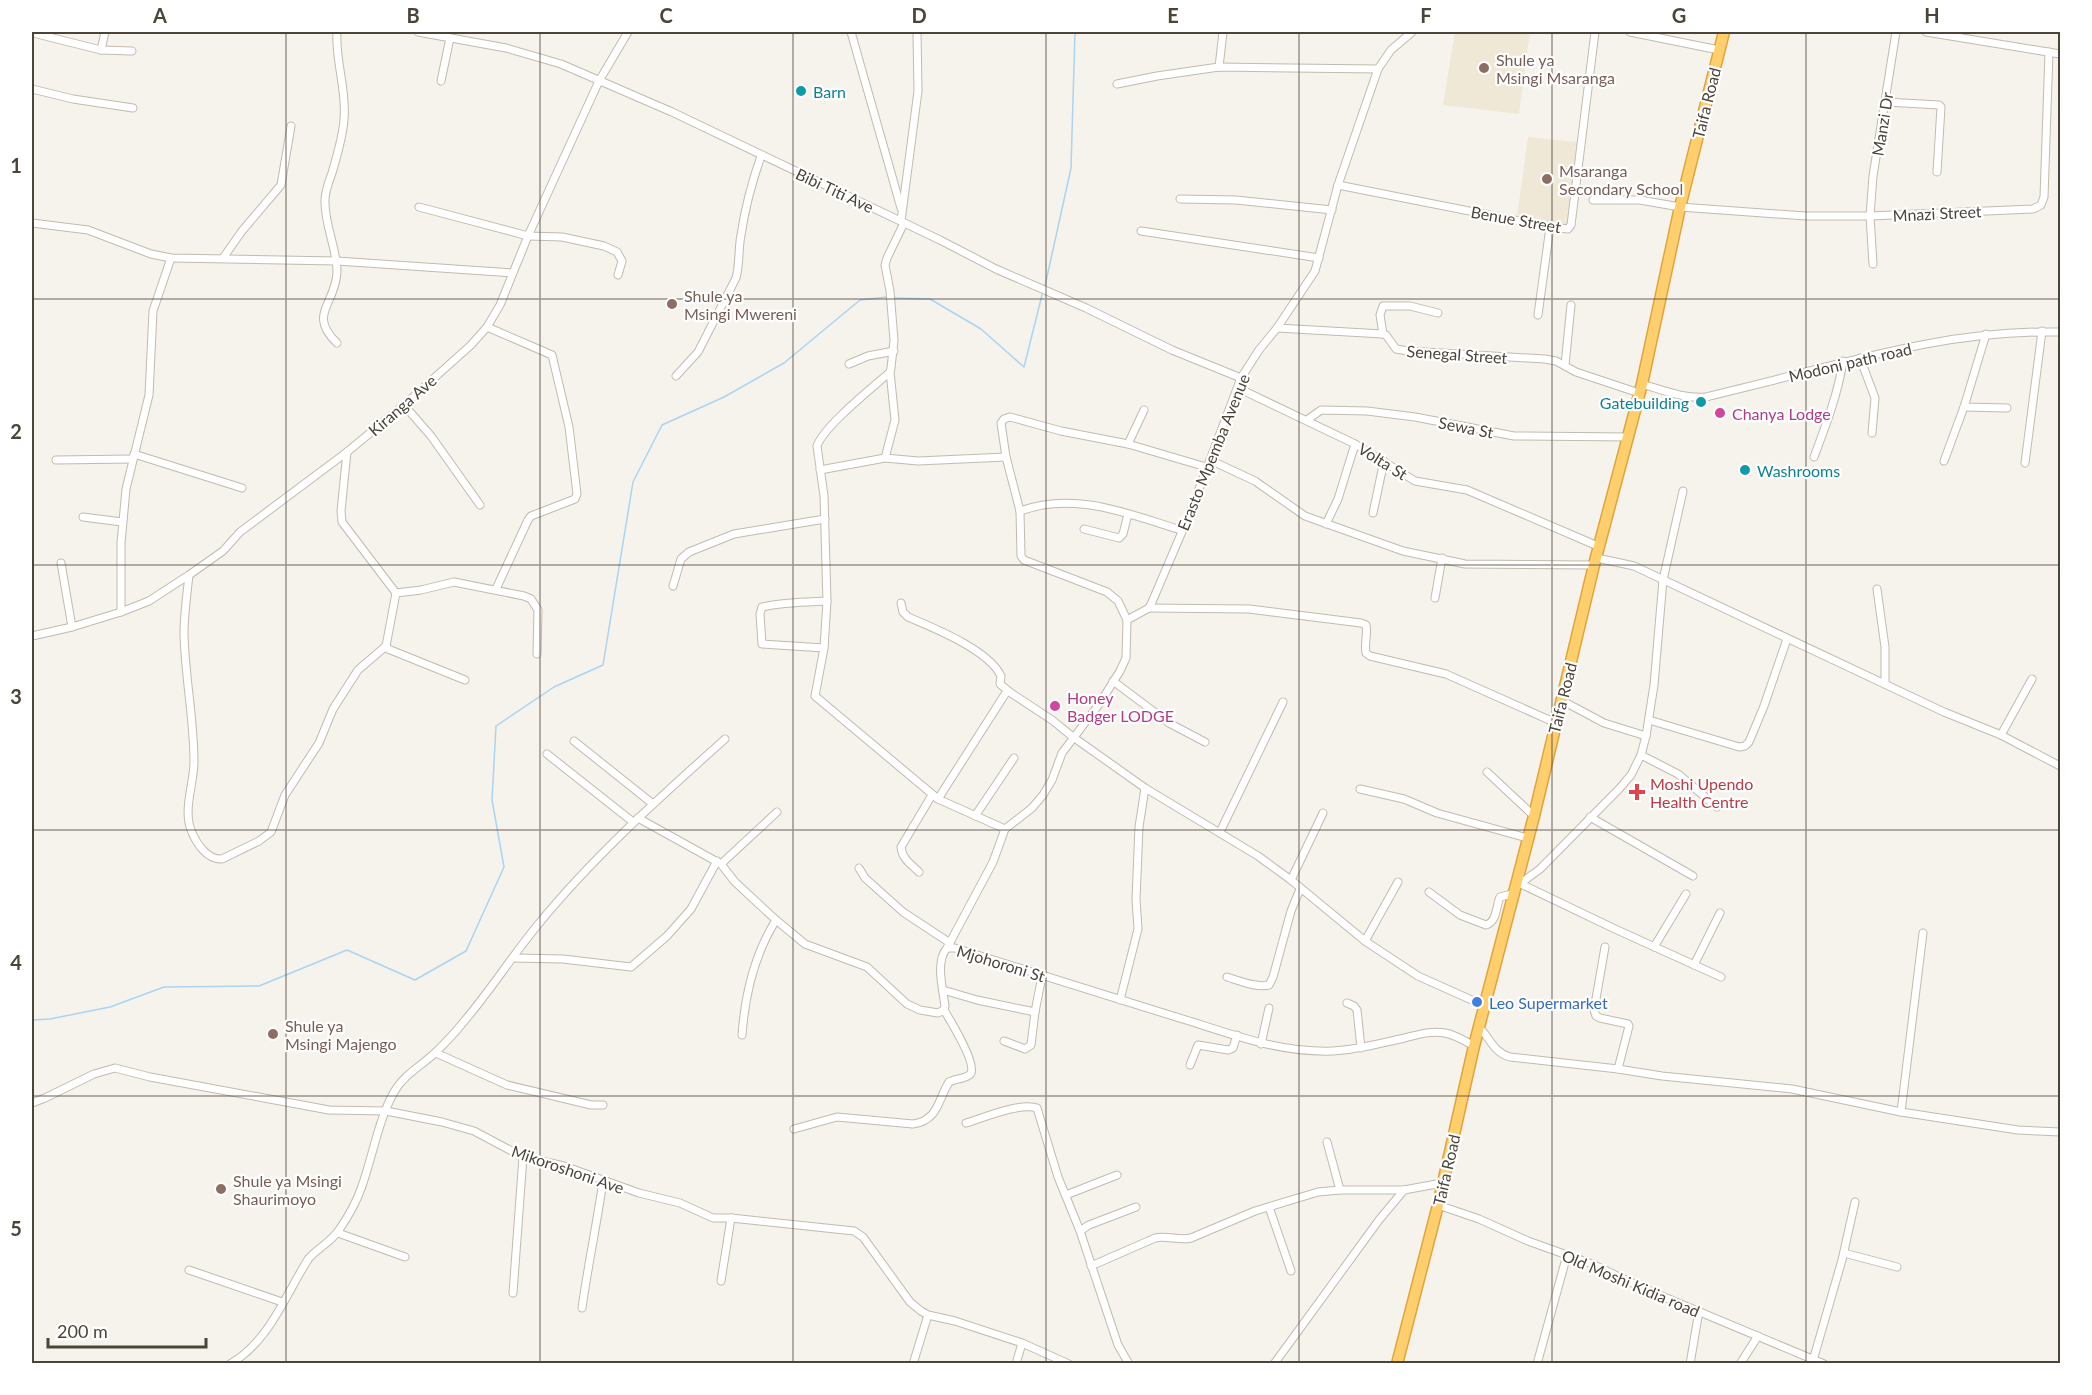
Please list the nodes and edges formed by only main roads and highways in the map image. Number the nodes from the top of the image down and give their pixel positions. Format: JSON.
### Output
{"nodes":[{"id":1,"x":1724,"y":32,"type":"edge"},
{"id":2,"x":1396,"y":1364,"type":"edge"}],
"edges":[{"from":1,"to":2,"type":"highway","name":"Taifa Road"}]}
